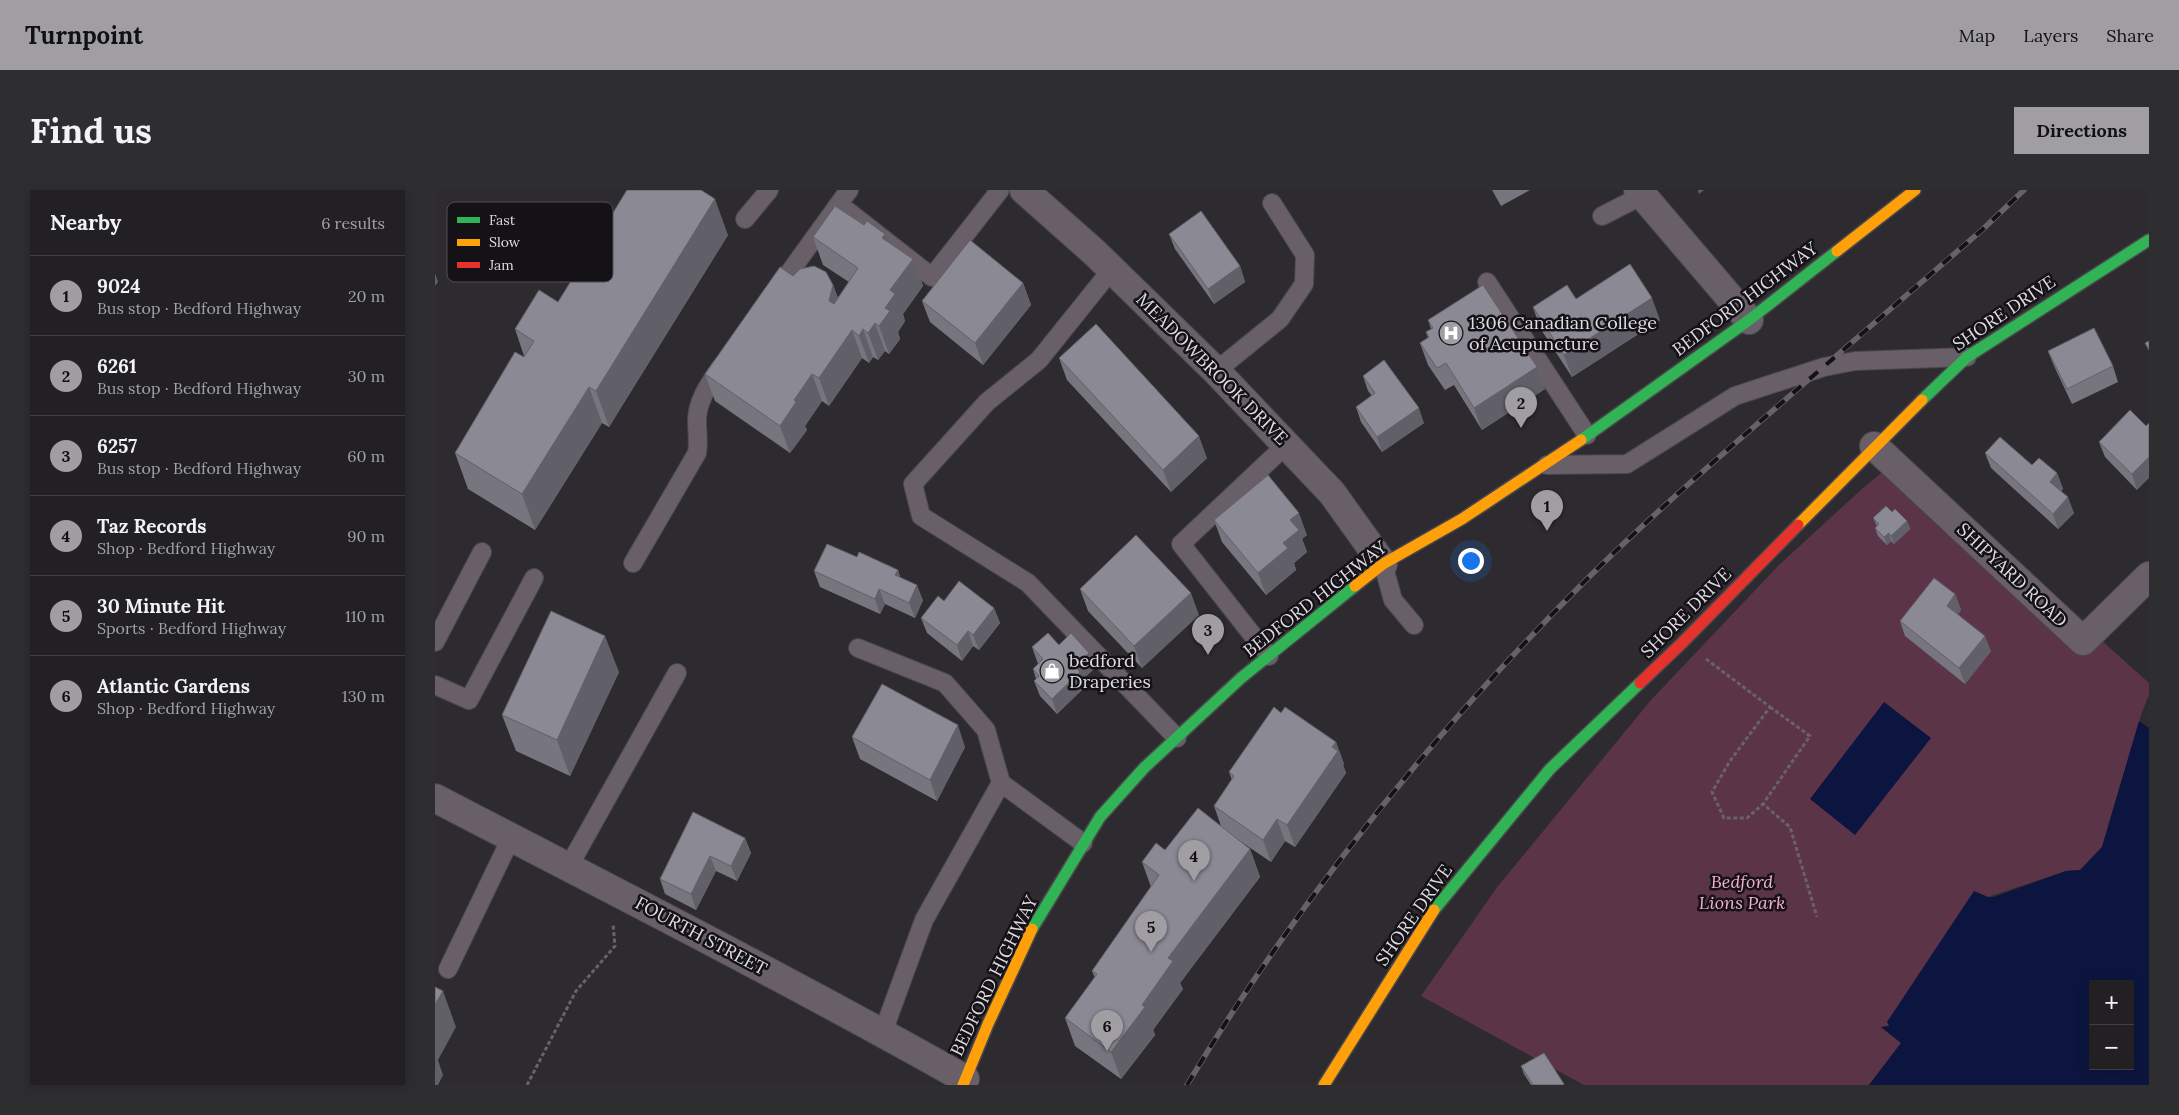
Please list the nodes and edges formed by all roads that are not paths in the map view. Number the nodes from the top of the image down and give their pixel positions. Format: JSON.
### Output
{"nodes":[{"id":1,"x":769,"y":190,"type":"edge"},
{"id":2,"x":1000,"y":190,"type":"edge"},
{"id":3,"x":1024,"y":190,"type":"edge"},
{"id":4,"x":1915,"y":190,"type":"edge"},
{"id":5,"x":1641,"y":193,"type":"edge"},
{"id":6,"x":844,"y":197,"type":"edge"},
{"id":7,"x":1272,"y":203,"type":"dead end"},
{"id":8,"x":1601,"y":216,"type":"dead end"},
{"id":9,"x":745,"y":219,"type":"dead end"},
{"id":10,"x":2149,"y":240,"type":"edge"},
{"id":11,"x":1112,"y":269,"type":"junction"},
{"id":12,"x":1487,"y":282,"type":"dead end"},
{"id":13,"x":766,"y":303,"type":"edge"},
{"id":14,"x":1749,"y":320,"type":"junction"},
{"id":15,"x":728,"y":356,"type":"edge"},
{"id":16,"x":1967,"y":356,"type":"junction"},
{"id":17,"x":1216,"y":371,"type":"junction"},
{"id":18,"x":1587,"y":435,"type":"junction"},
{"id":19,"x":1286,"y":445,"type":"junction"},
{"id":20,"x":1874,"y":446,"type":"junction"},
{"id":21,"x":1545,"y":465,"type":"junction"},
{"id":22,"x":482,"y":552,"type":"dead end"},
{"id":23,"x":633,"y":563,"type":"dead end"},
{"id":24,"x":1383,"y":564,"type":"junction"},
{"id":25,"x":2149,"y":576,"type":"edge"},
{"id":26,"x":534,"y":578,"type":"dead end"},
{"id":27,"x":1414,"y":625,"type":"dead end"},
{"id":28,"x":435,"y":642,"type":"edge"},
{"id":29,"x":858,"y":648,"type":"dead end"},
{"id":30,"x":1269,"y":656,"type":"junction"},
{"id":31,"x":677,"y":673,"type":"dead end"},
{"id":32,"x":435,"y":685,"type":"edge"},
{"id":33,"x":1177,"y":738,"type":"junction"},
{"id":34,"x":1001,"y":782,"type":"junction"},
{"id":35,"x":435,"y":798,"type":"edge"},
{"id":36,"x":511,"y":838,"type":"junction"},
{"id":37,"x":1083,"y":843,"type":"junction"},
{"id":38,"x":569,"y":866,"type":"junction"},
{"id":39,"x":448,"y":969,"type":"dead end"},
{"id":40,"x":883,"y":1032,"type":"junction"},
{"id":41,"x":964,"y":1082,"type":"edge"},
{"id":42,"x":1324,"y":1085,"type":"edge"}],
"edges":[{"from":1,"to":9,"type":"lane"},
{"from":2,"to":6,"type":"lane"},
{"from":3,"to":11,"type":"street","name":"MEADOWBROOK DRIVE"},
{"from":4,"to":14,"type":"main road","name":"BEDFORD HIGHWAY"},
{"from":5,"to":8,"type":"lane"},
{"from":5,"to":14,"type":"street"},
{"from":6,"to":13,"type":"lane"},
{"from":7,"to":17,"type":"lane"},
{"from":10,"to":16,"type":"main road","name":"SHORE DRIVE"},
{"from":11,"to":17,"type":"street","name":"MEADOWBROOK DRIVE"},
{"from":11,"to":33,"type":"lane"},
{"from":12,"to":18,"type":"lane"},
{"from":14,"to":18,"type":"main road","name":"BEDFORD HIGHWAY"},
{"from":15,"to":23,"type":"lane"},
{"from":16,"to":20,"type":"main road","name":"SHORE DRIVE"},
{"from":16,"to":21,"type":"lane"},
{"from":17,"to":19,"type":"street","name":"MEADOWBROOK DRIVE"},
{"from":18,"to":21,"type":"main road","name":"BEDFORD HIGHWAY"},
{"from":19,"to":24,"type":"street","name":"MEADOWBROOK DRIVE"},
{"from":19,"to":30,"type":"lane"},
{"from":20,"to":25,"type":"street","name":"SHIPYARD ROAD"},
{"from":20,"to":42,"type":"main road","name":"SHORE DRIVE"},
{"from":21,"to":24,"type":"main road","name":"BEDFORD HIGHWAY"},
{"from":22,"to":28,"type":"lane"},
{"from":24,"to":27,"type":"lane"},
{"from":24,"to":30,"type":"main road","name":"BEDFORD HIGHWAY"},
{"from":26,"to":32,"type":"lane"},
{"from":29,"to":34,"type":"lane"},
{"from":30,"to":33,"type":"main road","name":"BEDFORD HIGHWAY"},
{"from":31,"to":38,"type":"lane"},
{"from":33,"to":37,"type":"main road","name":"BEDFORD HIGHWAY"},
{"from":34,"to":37,"type":"lane"},
{"from":34,"to":40,"type":"lane"},
{"from":35,"to":36,"type":"street","name":"FOURTH STREET"},
{"from":36,"to":38,"type":"street","name":"FOURTH STREET"},
{"from":36,"to":39,"type":"lane"},
{"from":37,"to":41,"type":"main road","name":"BEDFORD HIGHWAY"},
{"from":38,"to":40,"type":"street","name":"FOURTH STREET"},
{"from":40,"to":41,"type":"street","name":"FOURTH STREET"}]}
